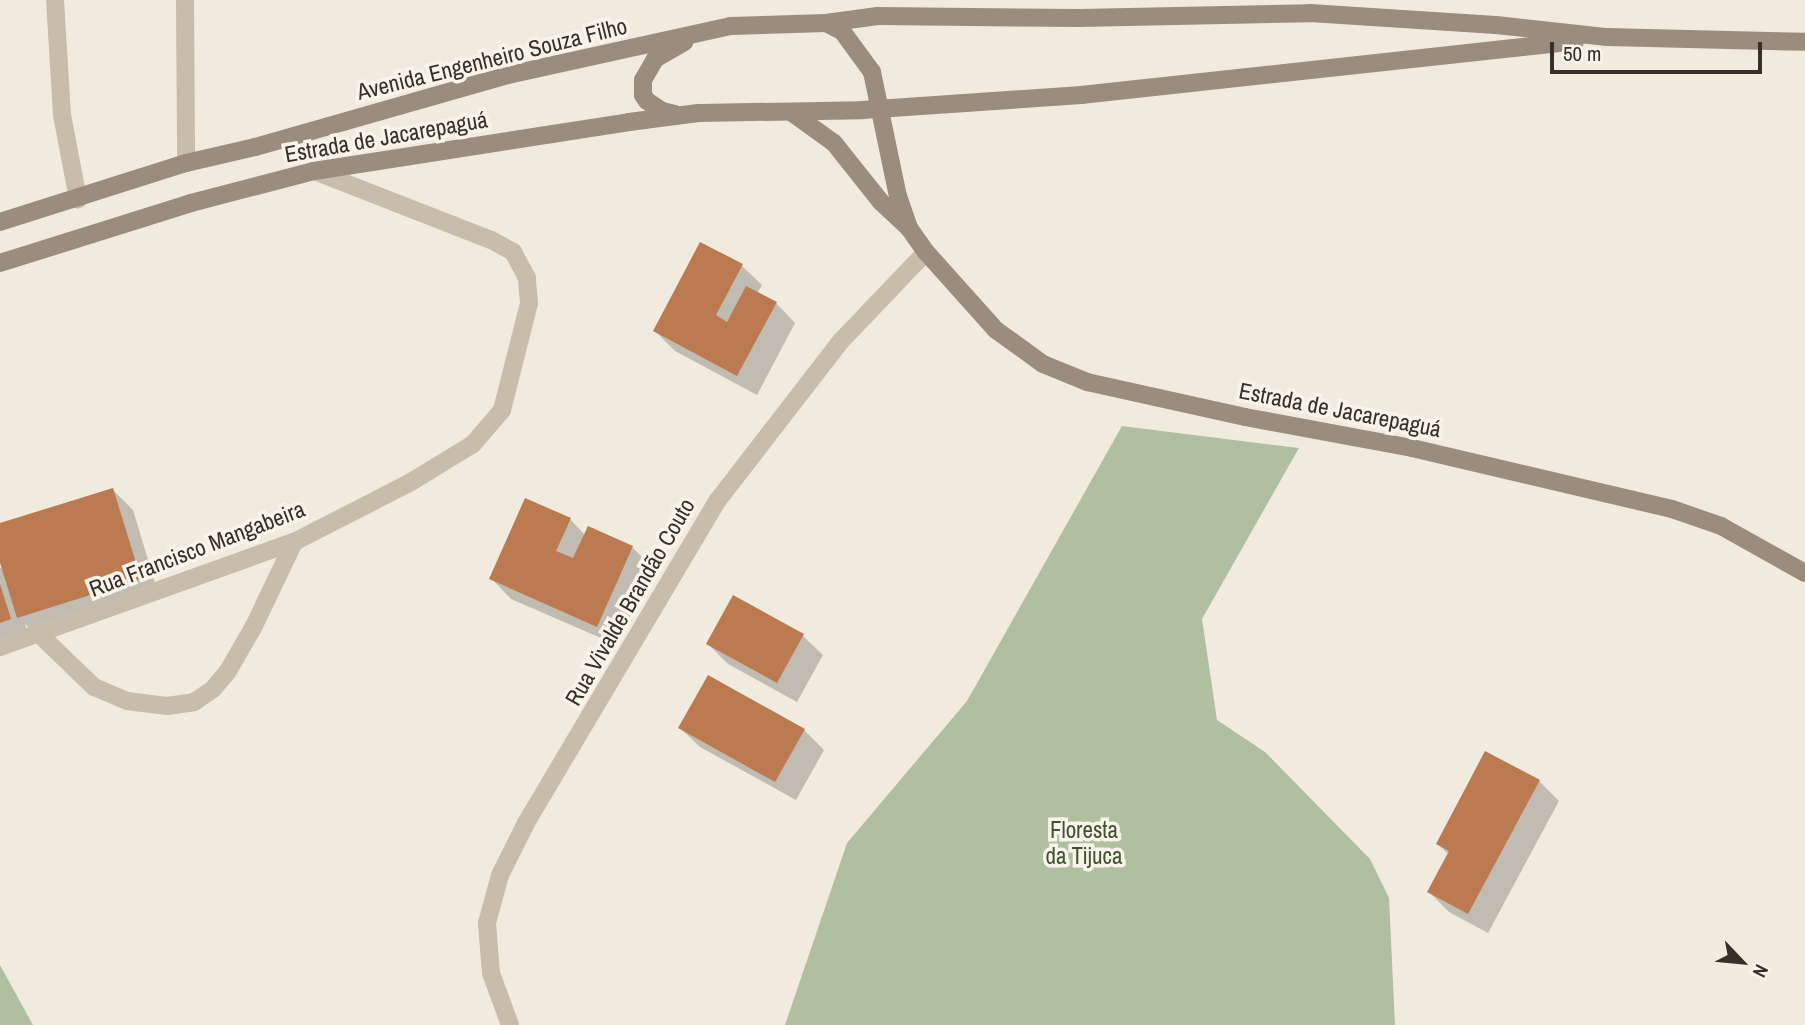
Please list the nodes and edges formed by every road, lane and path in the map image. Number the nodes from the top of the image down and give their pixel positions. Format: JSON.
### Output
{"nodes":[{"id":1,"x":55,"y":0,"type":"edge"},
{"id":2,"x":185,"y":0,"type":"edge"},
{"id":3,"x":826,"y":23,"type":"junction"},
{"id":4,"x":700,"y":33,"type":"junction"},
{"id":5,"x":1607,"y":37,"type":"junction"},
{"id":6,"x":1805,"y":42,"type":"edge"},
{"id":7,"x":882,"y":108,"type":"junction"},
{"id":8,"x":791,"y":112,"type":"junction"},
{"id":9,"x":698,"y":113,"type":"junction"},
{"id":10,"x":187,"y":163,"type":"junction"},
{"id":11,"x":314,"y":171,"type":"junction"},
{"id":12,"x":78,"y":199,"type":"junction"},
{"id":13,"x":0,"y":222,"type":"edge"},
{"id":14,"x":909,"y":228,"type":"junction"},
{"id":15,"x":926,"y":252,"type":"junction"},
{"id":16,"x":0,"y":263,"type":"edge"},
{"id":17,"x":293,"y":542,"type":"junction"},
{"id":18,"x":1805,"y":573,"type":"edge"},
{"id":19,"x":39,"y":634,"type":"junction"},
{"id":20,"x":0,"y":647,"type":"edge"},
{"id":21,"x":510,"y":1025,"type":"edge"}],
"edges":[{"from":1,"to":12,"type":"street"},
{"from":2,"to":10,"type":"street"},
{"from":3,"to":4,"type":"main road","name":"Avenida Engenheiro Souza Filho"},
{"from":3,"to":5,"type":"main road","name":"Avenida Engenheiro Souza Filho"},
{"from":3,"to":7,"type":"main road","name":"Estrada de Jacarepaguá"},
{"from":4,"to":9,"type":"main road"},
{"from":4,"to":10,"type":"main road","name":"Avenida Engenheiro Souza Filho"},
{"from":5,"to":6,"type":"main road","name":"Avenida Engenheiro Souza Filho"},
{"from":5,"to":7,"type":"main road","name":"Estrada de Jacarepaguá"},
{"from":7,"to":8,"type":"main road","name":"Estrada de Jacarepaguá"},
{"from":7,"to":14,"type":"main road","name":"Estrada de Jacarepaguá"},
{"from":8,"to":9,"type":"main road","name":"Estrada de Jacarepaguá"},
{"from":8,"to":14,"type":"main road","name":"Estrada de Jacarepaguá"},
{"from":9,"to":11,"type":"main road","name":"Estrada de Jacarepaguá"},
{"from":10,"to":12,"type":"main road","name":"Avenida Engenheiro Souza Filho"},
{"from":11,"to":16,"type":"main road","name":"Estrada de Jacarepaguá"},
{"from":11,"to":17,"type":"street","name":"Rua Francisco Mangabeira"},
{"from":12,"to":13,"type":"main road","name":"Avenida Engenheiro Souza Filho"},
{"from":14,"to":15,"type":"main road","name":"Estrada de Jacarepaguá"},
{"from":15,"to":18,"type":"main road","name":"Estrada de Jacarepaguá"},
{"from":15,"to":21,"type":"street","name":"Rua Vivalde Brandão Couto"},
{"from":17,"to":19,"type":"street","name":"Rua Francisco Mangabeira"},
{"from":17,"to":19,"type":"street"},
{"from":19,"to":20,"type":"street","name":"Rua Francisco Mangabeira"}]}
